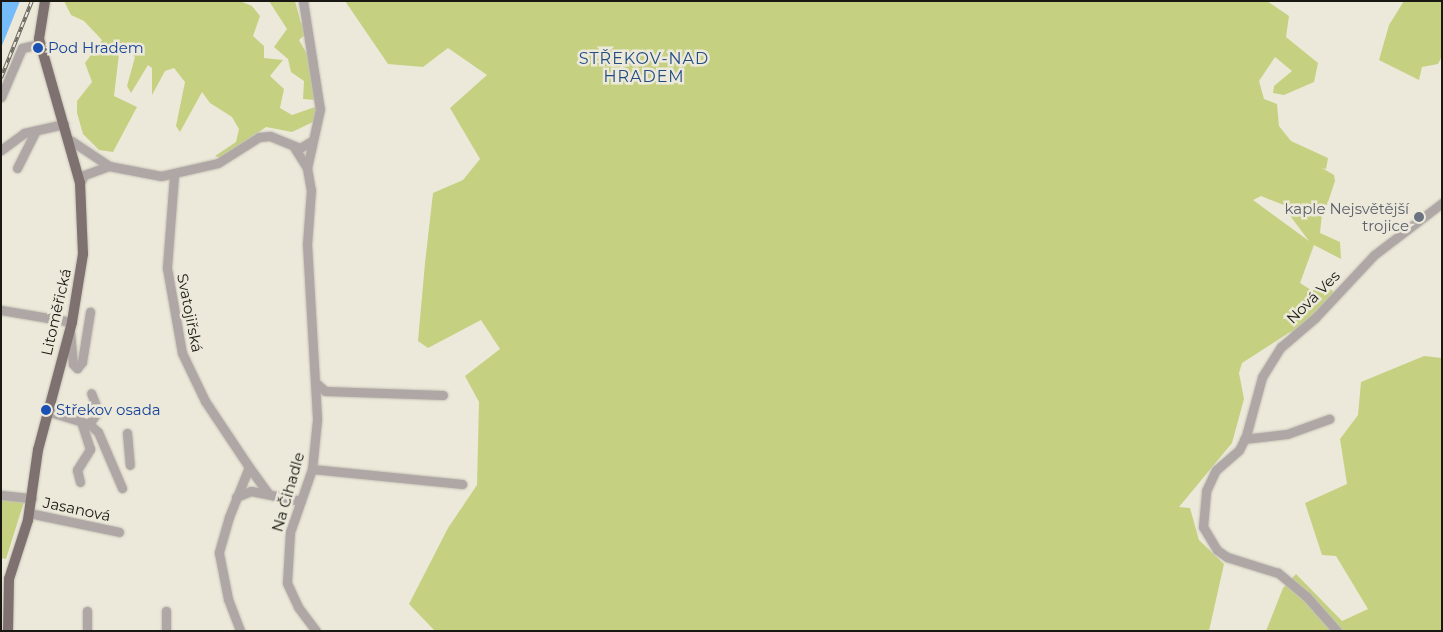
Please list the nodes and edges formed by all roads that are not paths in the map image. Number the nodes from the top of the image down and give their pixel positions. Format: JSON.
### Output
{"nodes":[{"id":1,"x":45,"y":1,"type":"edge"},
{"id":2,"x":303,"y":1,"type":"edge"},
{"id":3,"x":40,"y":44,"type":"junction"},
{"id":4,"x":1,"y":97,"type":"edge"},
{"id":5,"x":64,"y":124,"type":"junction"},
{"id":6,"x":36,"y":130,"type":"junction"},
{"id":7,"x":70,"y":140,"type":"junction"},
{"id":8,"x":310,"y":142,"type":"junction"},
{"id":9,"x":294,"y":147,"type":"junction"},
{"id":10,"x":1,"y":150,"type":"edge"},
{"id":11,"x":109,"y":166,"type":"junction"},
{"id":12,"x":17,"y":168,"type":"dead end"},
{"id":13,"x":307,"y":168,"type":"junction"},
{"id":14,"x":174,"y":176,"type":"junction"},
{"id":15,"x":80,"y":183,"type":"junction"},
{"id":16,"x":1442,"y":203,"type":"edge"},
{"id":17,"x":1,"y":310,"type":"edge"},
{"id":18,"x":90,"y":312,"type":"dead end"},
{"id":19,"x":71,"y":326,"type":"junction"},
{"id":20,"x":315,"y":382,"type":"junction"},
{"id":21,"x":91,"y":393,"type":"dead end"},
{"id":22,"x":443,"y":395,"type":"dead end"},
{"id":23,"x":47,"y":412,"type":"junction"},
{"id":24,"x":1329,"y":419,"type":"dead end"},
{"id":25,"x":85,"y":423,"type":"junction"},
{"id":26,"x":127,"y":434,"type":"dead end"},
{"id":27,"x":1244,"y":440,"type":"junction"},
{"id":28,"x":114,"y":464,"type":"junction"},
{"id":29,"x":249,"y":467,"type":"junction"},
{"id":30,"x":312,"y":469,"type":"junction"},
{"id":31,"x":80,"y":482,"type":"dead end"},
{"id":32,"x":462,"y":484,"type":"dead end"},
{"id":33,"x":122,"y":488,"type":"dead end"},
{"id":34,"x":268,"y":493,"type":"junction"},
{"id":35,"x":1,"y":495,"type":"edge"},
{"id":36,"x":236,"y":497,"type":"junction"},
{"id":37,"x":32,"y":498,"type":"junction"},
{"id":38,"x":301,"y":501,"type":"junction"},
{"id":39,"x":29,"y":513,"type":"junction"},
{"id":40,"x":119,"y":532,"type":"dead end"},
{"id":41,"x":87,"y":611,"type":"dead end"},
{"id":42,"x":166,"y":612,"type":"dead end"},
{"id":43,"x":8,"y":631,"type":"edge"},
{"id":44,"x":87,"y":631,"type":"edge"},
{"id":45,"x":166,"y":631,"type":"edge"},
{"id":46,"x":240,"y":631,"type":"edge"},
{"id":47,"x":316,"y":631,"type":"edge"},
{"id":48,"x":1337,"y":631,"type":"edge"}],
"edges":[{"from":1,"to":3,"type":"main road","name":"Litoměřická"},
{"from":2,"to":8,"type":"street","name":"Na Čihadle"},
{"from":3,"to":4,"type":"street"},
{"from":3,"to":5,"type":"main road","name":"Litoměřická"},
{"from":5,"to":6,"type":"street"},
{"from":5,"to":7,"type":"main road","name":"Litoměřická"},
{"from":6,"to":10,"type":"street"},
{"from":6,"to":12,"type":"street"},
{"from":7,"to":11,"type":"street"},
{"from":7,"to":15,"type":"main road","name":"Litoměřická"},
{"from":8,"to":9,"type":"street"},
{"from":8,"to":13,"type":"street","name":"Na Čihadle"},
{"from":9,"to":13,"type":"street"},
{"from":9,"to":14,"type":"street"},
{"from":11,"to":14,"type":"street"},
{"from":11,"to":15,"type":"street"},
{"from":13,"to":20,"type":"street","name":"Na Čihadle"},
{"from":14,"to":29,"type":"street","name":"Svatojiřská"},
{"from":15,"to":19,"type":"main road","name":"Litoměřická"},
{"from":16,"to":27,"type":"street","name":"Nová Ves"},
{"from":17,"to":19,"type":"street"},
{"from":18,"to":19,"type":"street"},
{"from":19,"to":23,"type":"main road","name":"Litoměřická"},
{"from":20,"to":22,"type":"street"},
{"from":20,"to":30,"type":"street","name":"Na Čihadle"},
{"from":21,"to":25,"type":"street"},
{"from":23,"to":25,"type":"street"},
{"from":23,"to":37,"type":"main road","name":"Litoměřická"},
{"from":24,"to":27,"type":"street"},
{"from":25,"to":28,"type":"street"},
{"from":25,"to":31,"type":"street"},
{"from":26,"to":28,"type":"street"},
{"from":27,"to":48,"type":"street","name":"Nová Ves"},
{"from":28,"to":33,"type":"street"},
{"from":29,"to":34,"type":"street","name":"Svatojiřská"},
{"from":29,"to":36,"type":"street"},
{"from":30,"to":32,"type":"street"},
{"from":30,"to":38,"type":"street","name":"Na Čihadle"},
{"from":34,"to":36,"type":"street"},
{"from":34,"to":38,"type":"street"},
{"from":35,"to":37,"type":"street"},
{"from":36,"to":46,"type":"street"},
{"from":37,"to":39,"type":"main road","name":"Litoměřická"},
{"from":38,"to":47,"type":"street","name":"Na Čihadle"},
{"from":39,"to":40,"type":"street","name":"Jasanová"},
{"from":39,"to":43,"type":"main road","name":"Litoměřická"},
{"from":41,"to":44,"type":"street"},
{"from":42,"to":45,"type":"street"}]}
